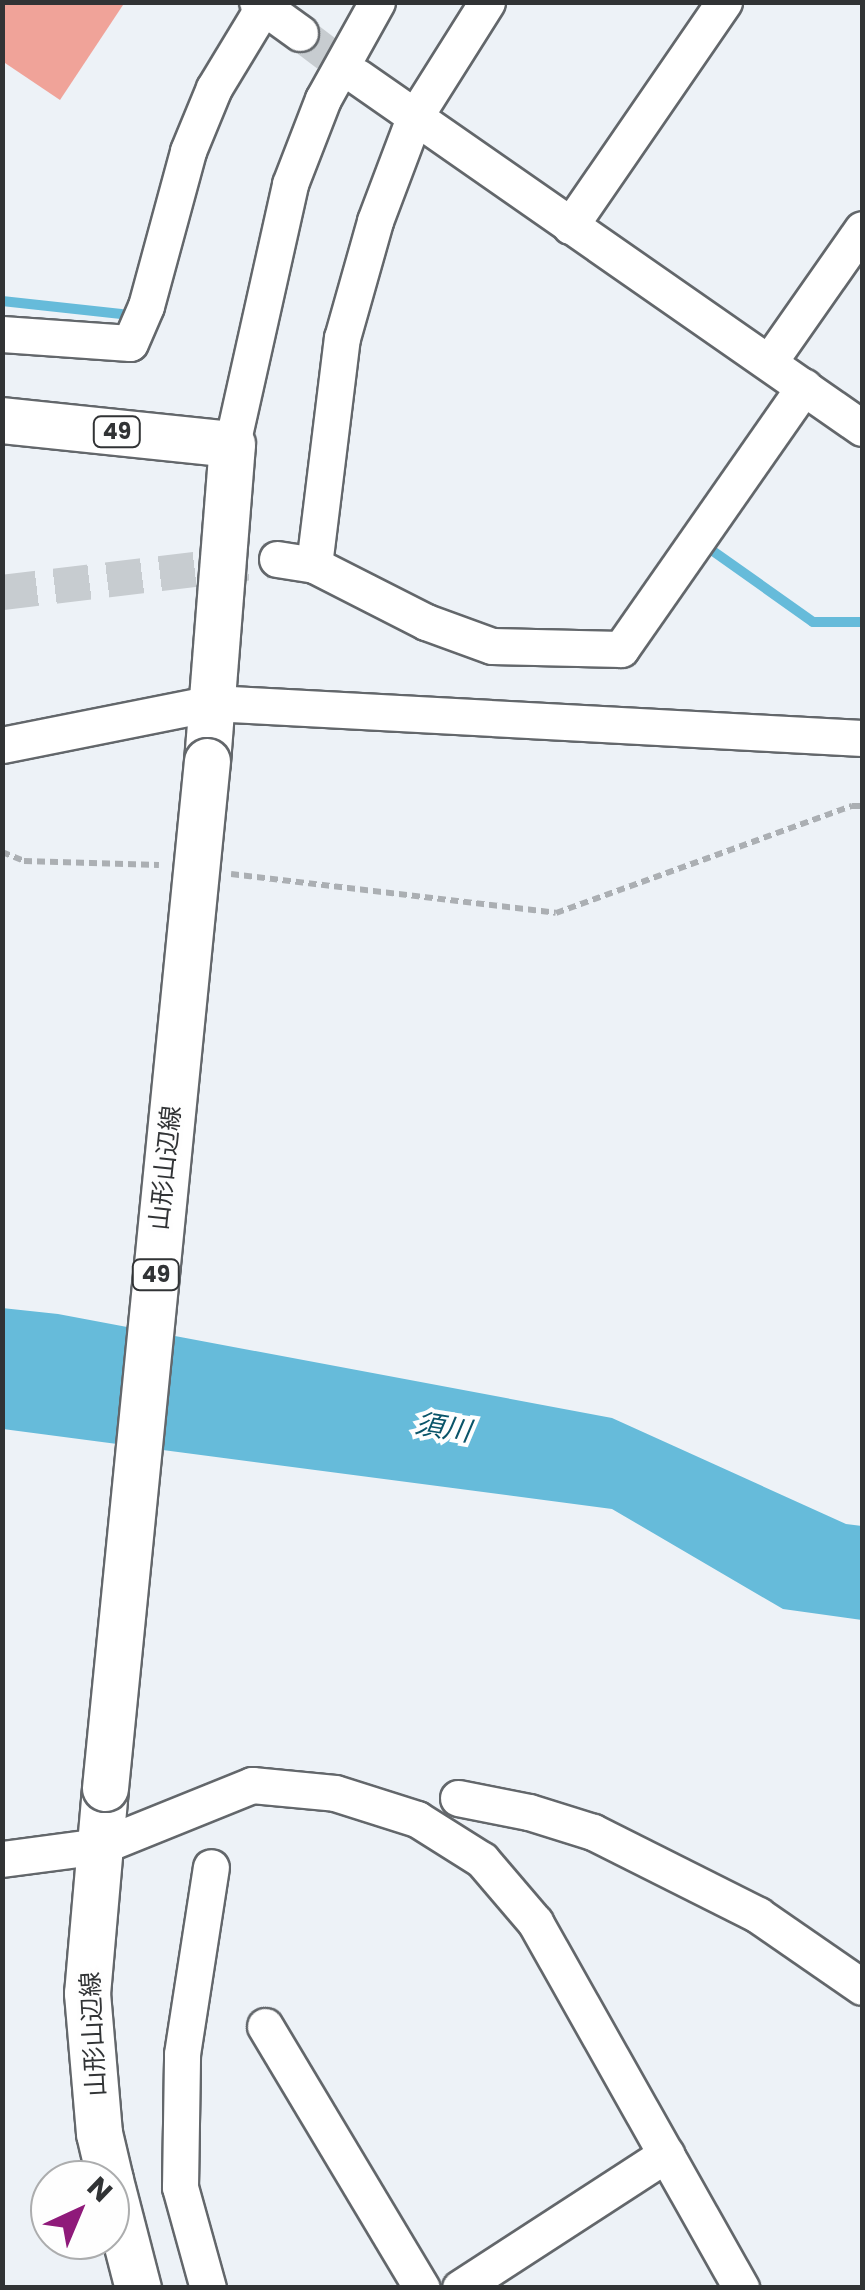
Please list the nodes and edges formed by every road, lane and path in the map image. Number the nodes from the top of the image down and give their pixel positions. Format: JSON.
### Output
{"nodes":[{"id":1,"x":376,"y":2,"type":"edge"},
{"id":2,"x":487,"y":2,"type":"edge"},
{"id":3,"x":724,"y":2,"type":"edge"},
{"id":4,"x":262,"y":4,"type":"edge"},
{"id":5,"x":300,"y":33,"type":"tunnel mouth"},
{"id":6,"x":358,"y":78,"type":"tunnel mouth"},
{"id":7,"x":414,"y":118,"type":"junction"},
{"id":8,"x":570,"y":226,"type":"junction"},
{"id":9,"x":862,"y":229,"type":"edge"},
{"id":10,"x":2,"y":334,"type":"edge"},
{"id":11,"x":769,"y":362,"type":"junction"},
{"id":12,"x":804,"y":387,"type":"junction"},
{"id":13,"x":2,"y":420,"type":"edge"},
{"id":14,"x":862,"y":428,"type":"edge"},
{"id":15,"x":232,"y":444,"type":"junction"},
{"id":16,"x":277,"y":558,"type":"tunnel mouth"},
{"id":17,"x":314,"y":565,"type":"junction"},
{"id":18,"x":212,"y":703,"type":"junction"},
{"id":19,"x":862,"y":738,"type":"edge"},
{"id":20,"x":2,"y":745,"type":"edge"},
{"id":21,"x":862,"y":806,"type":"edge"},
{"id":22,"x":2,"y":852,"type":"edge"},
{"id":23,"x":168,"y":866,"type":"dead end"},
{"id":24,"x":226,"y":874,"type":"dead end"},
{"id":25,"x":458,"y":1798,"type":"dead end"},
{"id":26,"x":100,"y":1846,"type":"junction"},
{"id":27,"x":2,"y":1858,"type":"edge"},
{"id":28,"x":211,"y":1867,"type":"dead end"},
{"id":29,"x":862,"y":1987,"type":"edge"},
{"id":30,"x":264,"y":2026,"type":"dead end"},
{"id":31,"x":666,"y":2154,"type":"junction"},
{"id":32,"x":105,"y":2160,"type":"edge"},
{"id":33,"x":130,"y":2257,"type":"edge"},
{"id":34,"x":138,"y":2288,"type":"edge"},
{"id":35,"x":208,"y":2288,"type":"edge"},
{"id":36,"x":422,"y":2288,"type":"edge"},
{"id":37,"x":460,"y":2288,"type":"edge"},
{"id":38,"x":741,"y":2288,"type":"edge"}],
"edges":[{"from":1,"to":15,"type":"street"},
{"from":2,"to":7,"type":"street"},
{"from":3,"to":8,"type":"street"},
{"from":4,"to":5,"type":"street"},
{"from":4,"to":10,"type":"street"},
{"from":6,"to":7,"type":"street"},
{"from":7,"to":8,"type":"street"},
{"from":7,"to":17,"type":"street"},
{"from":8,"to":11,"type":"street"},
{"from":9,"to":11,"type":"street"},
{"from":11,"to":12,"type":"street"},
{"from":12,"to":14,"type":"street"},
{"from":12,"to":17,"type":"street"},
{"from":13,"to":15,"type":"main road","number":"49"},
{"from":15,"to":18,"type":"main road","name":"山形山辺線","number":"49"},
{"from":16,"to":17,"type":"street"},
{"from":18,"to":19,"type":"street"},
{"from":18,"to":20,"type":"street"},
{"from":18,"to":26,"type":"main road","name":"山形山辺線","number":"49","bridge":true},
{"from":21,"to":24,"type":"path"},
{"from":22,"to":23,"type":"path"},
{"from":25,"to":29,"type":"street"},
{"from":26,"to":27,"type":"street"},
{"from":26,"to":31,"type":"street"},
{"from":26,"to":32,"type":"main road","name":"山形山辺線","number":"49"},
{"from":28,"to":35,"type":"street"},
{"from":30,"to":36,"type":"street"},
{"from":31,"to":37,"type":"street"},
{"from":31,"to":38,"type":"street"},
{"from":33,"to":34,"type":"main road","name":"山形山辺線","number":"49"}]}
